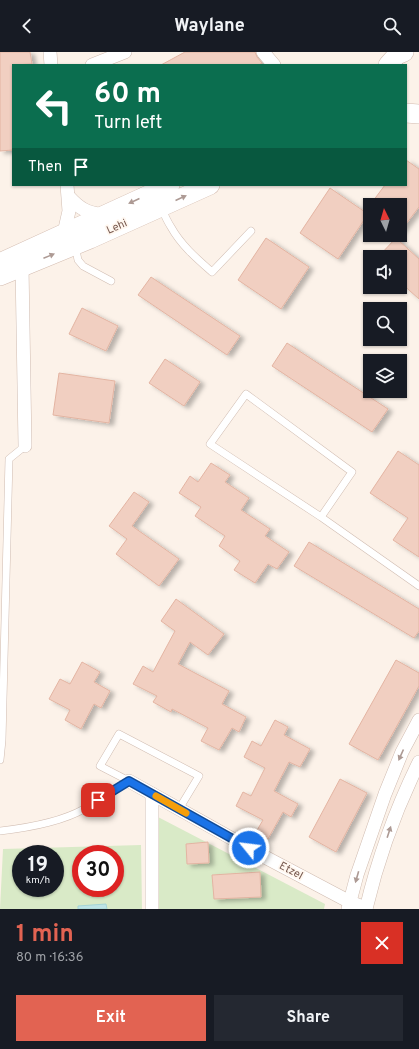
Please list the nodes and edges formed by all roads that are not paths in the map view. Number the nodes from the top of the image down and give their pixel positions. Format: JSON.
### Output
{"nodes":[{"id":1,"x":50,"y":52,"type":"edge"},
{"id":2,"x":125,"y":52,"type":"edge"},
{"id":3,"x":263,"y":52,"type":"edge"},
{"id":4,"x":376,"y":52,"type":"edge"},
{"id":5,"x":404,"y":52,"type":"edge"},
{"id":6,"x":51,"y":64,"type":"edge"},
{"id":7,"x":95,"y":64,"type":"edge"},
{"id":8,"x":273,"y":64,"type":"edge"},
{"id":9,"x":386,"y":64,"type":"edge"},
{"id":10,"x":388,"y":64,"type":"edge"},
{"id":11,"x":407,"y":113,"type":"edge"},
{"id":12,"x":419,"y":114,"type":"edge"},
{"id":13,"x":168,"y":186,"type":"edge"},
{"id":14,"x":208,"y":186,"type":"edge"},
{"id":15,"x":68,"y":191,"type":"edge"},
{"id":16,"x":161,"y":207,"type":"junction"},
{"id":17,"x":103,"y":215,"type":"junction"},
{"id":18,"x":251,"y":231,"type":"dead end"},
{"id":19,"x":69,"y":239,"type":"junction"},
{"id":20,"x":8,"y":260,"type":"edge"},
{"id":21,"x":0,"y":276,"type":"edge"},
{"id":22,"x":112,"y":281,"type":"dead end"},
{"id":23,"x":25,"y":446,"type":"joint"},
{"id":24,"x":321,"y":516,"type":"junction"},
{"id":25,"x":419,"y":586,"type":"edge"},
{"id":26,"x":419,"y":720,"type":"edge"},
{"id":27,"x":0,"y":760,"type":"edge"},
{"id":28,"x":419,"y":762,"type":"edge"},
{"id":29,"x":129,"y":781,"type":"junction"},
{"id":30,"x":414,"y":783,"type":"edge"},
{"id":31,"x":152,"y":794,"type":"junction"},
{"id":32,"x":179,"y":809,"type":"junction"},
{"id":33,"x":0,"y":830,"type":"edge"},
{"id":34,"x":349,"y":905,"type":"edge"},
{"id":35,"x":366,"y":908,"type":"edge"},
{"id":36,"x":152,"y":909,"type":"edge"}],
"edges":[{"from":1,"to":6,"type":"street"},
{"from":2,"to":7,"type":"street"},
{"from":3,"to":8,"type":"street"},
{"from":4,"to":9,"type":"street"},
{"from":5,"to":10,"type":"street"},
{"from":11,"to":12,"type":"street"},
{"from":13,"to":17,"type":"street","name":"Lehi","one_way":true},
{"from":16,"to":14,"type":"street","name":"Lehi","one_way":true},
{"from":15,"to":17,"type":"street"},
{"from":15,"to":19,"type":"street"},
{"from":16,"to":18,"type":"lane"},
{"from":16,"to":19,"type":"street","name":"Lehi"},
{"from":17,"to":19,"type":"street","name":"Lehi"},
{"from":19,"to":20,"type":"street","name":"Lehi"},
{"from":19,"to":22,"type":"lane"},
{"from":20,"to":21,"type":"street","name":"Lehi"},
{"from":20,"to":23,"type":"street"},
{"from":23,"to":27,"type":"lane"},
{"from":24,"to":24,"type":"lane"},
{"from":24,"to":25,"type":"lane"},
{"from":26,"to":34,"type":"street","one_way":true},
{"from":28,"to":30,"type":"street","name":"Etzel"},
{"from":29,"to":31,"type":"street","name":"Etzel"},
{"from":29,"to":32,"type":"lane"},
{"from":29,"to":33,"type":"lane"},
{"from":35,"to":30,"type":"street","name":"Etzel","one_way":true},
{"from":31,"to":32,"type":"street","name":"Etzel"},
{"from":31,"to":36,"type":"street"},
{"from":32,"to":34,"type":"street","name":"Etzel"},
{"from":34,"to":35,"type":"street","name":"Etzel"}]}
